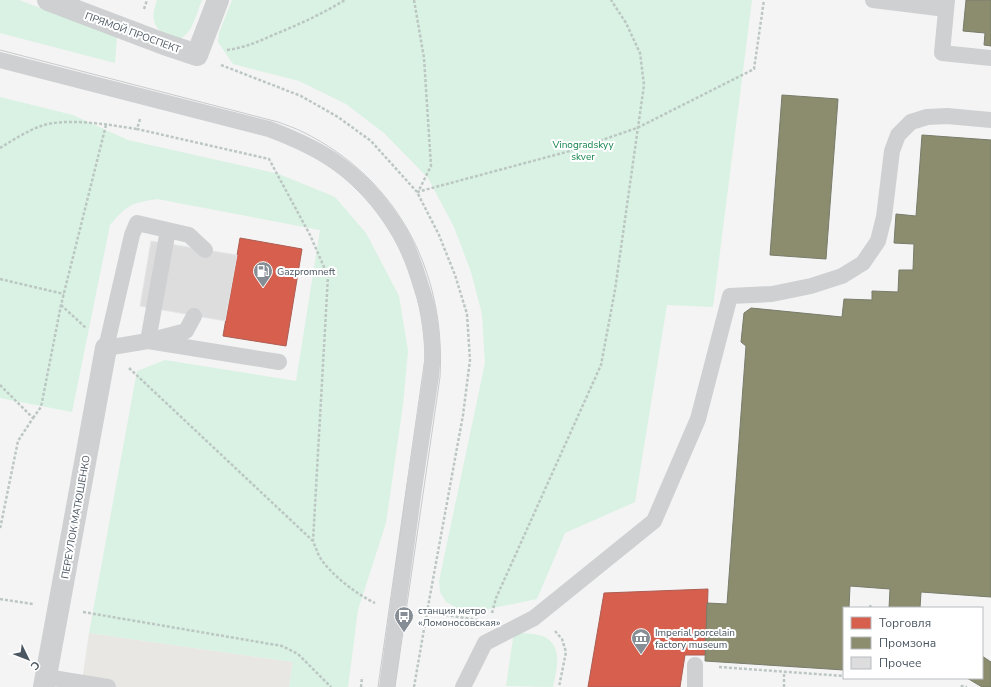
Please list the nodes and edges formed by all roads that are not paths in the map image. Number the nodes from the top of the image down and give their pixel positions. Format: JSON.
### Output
{"nodes":[{"id":1,"x":48,"y":0,"type":"edge"},
{"id":2,"x":218,"y":0,"type":"edge"},
{"id":3,"x":873,"y":0,"type":"edge"},
{"id":4,"x":946,"y":5,"type":"edge"},
{"id":5,"x":991,"y":58,"type":"edge"},
{"id":6,"x":0,"y":60,"type":"edge"},
{"id":7,"x":991,"y":120,"type":"edge"},
{"id":8,"x":168,"y":230,"type":"junction"},
{"id":9,"x":205,"y":250,"type":"dead end"},
{"id":10,"x":194,"y":316,"type":"dead end"},
{"id":11,"x":148,"y":340,"type":"junction"},
{"id":12,"x":106,"y":348,"type":"junction"},
{"id":13,"x":279,"y":362,"type":"dead end"},
{"id":14,"x":695,"y":665,"type":"road end"},
{"id":15,"x":45,"y":682,"type":"edge"},
{"id":16,"x":108,"y":687,"type":"edge"},
{"id":17,"x":387,"y":687,"type":"edge"},
{"id":18,"x":463,"y":687,"type":"edge"},
{"id":19,"x":695,"y":687,"type":"edge"}],
"edges":[{"from":1,"to":2,"type":"street","name":"ПРЯМОЙ ПРОСПЕКТ"},
{"from":3,"to":4,"type":"lane"},
{"from":4,"to":5,"type":"lane"},
{"from":6,"to":17,"type":"lane","bridge":true},
{"from":7,"to":18,"type":"lane"},
{"from":8,"to":9,"type":"lane"},
{"from":8,"to":11,"type":"lane"},
{"from":8,"to":12,"type":"lane"},
{"from":10,"to":11,"type":"lane"},
{"from":11,"to":12,"type":"lane"},
{"from":11,"to":13,"type":"lane"},
{"from":12,"to":15,"type":"street","name":"ПЕРЕУЛОК МАТЮШЕНКО"},
{"from":14,"to":19,"type":"lane"},
{"from":15,"to":16,"type":"lane"}]}
